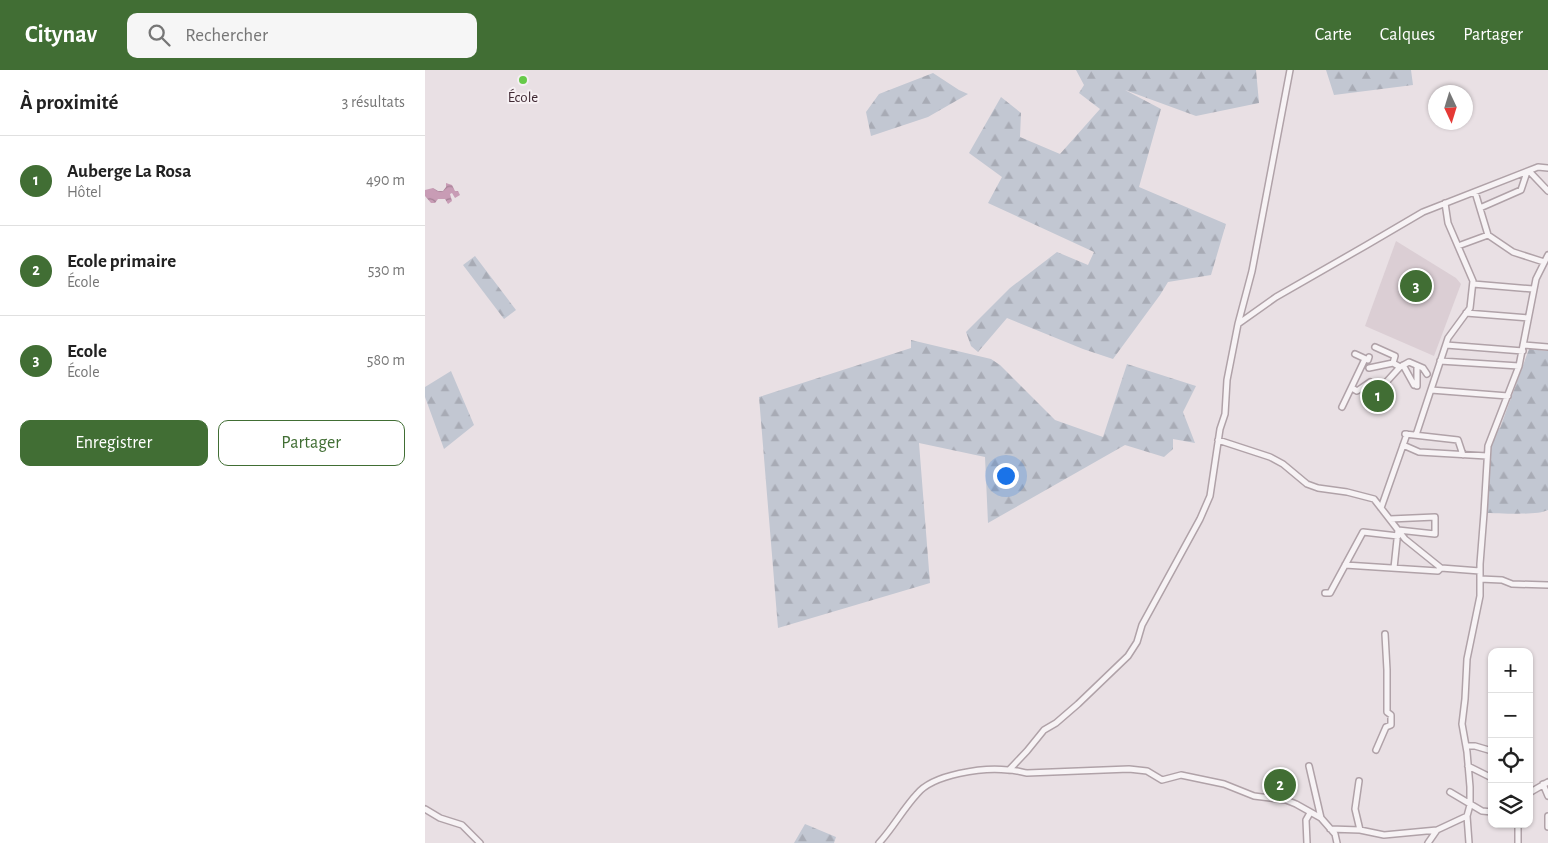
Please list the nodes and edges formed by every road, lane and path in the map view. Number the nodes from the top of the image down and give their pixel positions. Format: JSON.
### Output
{"nodes":[{"id":1,"x":1290,"y":70,"type":"edge"},
{"id":2,"x":1548,"y":168,"type":"edge"},
{"id":3,"x":1528,"y":171,"type":"junction"},
{"id":4,"x":1548,"y":191,"type":"edge"},
{"id":5,"x":1475,"y":192,"type":"junction"},
{"id":6,"x":1445,"y":203,"type":"junction"},
{"id":7,"x":1480,"y":208,"type":"junction"},
{"id":8,"x":1488,"y":235,"type":"junction"},
{"id":9,"x":1458,"y":246,"type":"junction"},
{"id":10,"x":1548,"y":255,"type":"edge"},
{"id":11,"x":1544,"y":262,"type":"junction"},
{"id":12,"x":1473,"y":284,"type":"junction"},
{"id":13,"x":1533,"y":290,"type":"junction"},
{"id":14,"x":1466,"y":313,"type":"junction"},
{"id":15,"x":1528,"y":318,"type":"junction"},
{"id":16,"x":1238,"y":324,"type":"junction"},
{"id":17,"x":1445,"y":345,"type":"junction"},
{"id":18,"x":1375,"y":347,"type":"dead end"},
{"id":19,"x":1548,"y":347,"type":"edge"},
{"id":20,"x":1523,"y":348,"type":"junction"},
{"id":21,"x":1357,"y":356,"type":"dead end"},
{"id":22,"x":1440,"y":361,"type":"junction"},
{"id":23,"x":1393,"y":363,"type":"junction"},
{"id":24,"x":1402,"y":366,"type":"junction"},
{"id":25,"x":1417,"y":366,"type":"junction"},
{"id":26,"x":1519,"y":366,"type":"junction"},
{"id":27,"x":1369,"y":368,"type":"dead end"},
{"id":28,"x":1427,"y":374,"type":"dead end"},
{"id":29,"x":1370,"y":382,"type":"dead end"},
{"id":30,"x":1352,"y":388,"type":"junction"},
{"id":31,"x":1380,"y":389,"type":"dead end"},
{"id":32,"x":1431,"y":390,"type":"junction"},
{"id":33,"x":1508,"y":396,"type":"junction"},
{"id":34,"x":1342,"y":407,"type":"dead end"},
{"id":35,"x":1415,"y":435,"type":"junction"},
{"id":36,"x":1218,"y":440,"type":"junction"},
{"id":37,"x":1403,"y":445,"type":"junction"},
{"id":38,"x":1463,"y":455,"type":"junction"},
{"id":39,"x":1487,"y":456,"type":"junction"},
{"id":40,"x":1381,"y":508,"type":"junction"},
{"id":41,"x":1390,"y":519,"type":"junction"},
{"id":42,"x":1398,"y":533,"type":"junction"},
{"id":43,"x":1345,"y":565,"type":"junction"},
{"id":44,"x":1394,"y":568,"type":"junction"},
{"id":45,"x":1441,"y":568,"type":"junction"},
{"id":46,"x":1480,"y":571,"type":"junction"},
{"id":47,"x":1480,"y":579,"type":"junction"},
{"id":48,"x":1548,"y":585,"type":"edge"},
{"id":49,"x":1325,"y":593,"type":"dead end"},
{"id":50,"x":1385,"y":634,"type":"dead end"},
{"id":51,"x":1465,"y":746,"type":"junction"},
{"id":52,"x":1376,"y":750,"type":"dead end"},
{"id":53,"x":1488,"y":750,"type":"edge"},
{"id":54,"x":1309,"y":766,"type":"dead end"},
{"id":55,"x":1468,"y":766,"type":"junction"},
{"id":56,"x":1009,"y":770,"type":"junction"},
{"id":57,"x":1488,"y":776,"type":"edge"},
{"id":58,"x":1359,"y":781,"type":"dead end"},
{"id":59,"x":1546,"y":783,"type":"edge"},
{"id":60,"x":1533,"y":791,"type":"edge"},
{"id":61,"x":1450,"y":792,"type":"dead end"},
{"id":62,"x":1548,"y":796,"type":"edge"},
{"id":63,"x":1470,"y":805,"type":"junction"},
{"id":64,"x":425,"y":810,"type":"edge"},
{"id":65,"x":1310,"y":812,"type":"junction"},
{"id":66,"x":1488,"y":812,"type":"edge"},
{"id":67,"x":1467,"y":816,"type":"junction"},
{"id":68,"x":1548,"y":816,"type":"edge"},
{"id":69,"x":1321,"y":818,"type":"junction"},
{"id":70,"x":1548,"y":827,"type":"edge"},
{"id":71,"x":1518,"y":828,"type":"edge"},
{"id":72,"x":1330,"y":829,"type":"junction"},
{"id":73,"x":1360,"y":830,"type":"junction"},
{"id":74,"x":1437,"y":830,"type":"junction"},
{"id":75,"x":480,"y":843,"type":"edge"},
{"id":76,"x":879,"y":843,"type":"edge"},
{"id":77,"x":1307,"y":843,"type":"edge"},
{"id":78,"x":1337,"y":843,"type":"edge"},
{"id":79,"x":1428,"y":843,"type":"edge"},
{"id":80,"x":1469,"y":843,"type":"edge"},
{"id":81,"x":1518,"y":843,"type":"edge"}],
"edges":[{"from":1,"to":16,"type":"street"},
{"from":2,"to":3,"type":"street"},
{"from":3,"to":4,"type":"street"},
{"from":3,"to":5,"type":"street"},
{"from":3,"to":7,"type":"street"},
{"from":5,"to":6,"type":"street"},
{"from":5,"to":7,"type":"street"},
{"from":6,"to":9,"type":"street"},
{"from":6,"to":16,"type":"street"},
{"from":7,"to":8,"type":"street"},
{"from":8,"to":9,"type":"street"},
{"from":8,"to":11,"type":"street"},
{"from":9,"to":12,"type":"street"},
{"from":10,"to":11,"type":"street"},
{"from":11,"to":13,"type":"street"},
{"from":12,"to":13,"type":"street"},
{"from":12,"to":14,"type":"street"},
{"from":13,"to":15,"type":"street"},
{"from":14,"to":15,"type":"street"},
{"from":14,"to":17,"type":"street"},
{"from":15,"to":20,"type":"street"},
{"from":16,"to":36,"type":"street"},
{"from":17,"to":20,"type":"street"},
{"from":17,"to":22,"type":"street"},
{"from":18,"to":23,"type":"street"},
{"from":19,"to":20,"type":"street"},
{"from":20,"to":26,"type":"street"},
{"from":21,"to":30,"type":"street"},
{"from":22,"to":26,"type":"street"},
{"from":22,"to":32,"type":"street"},
{"from":23,"to":24,"type":"street"},
{"from":23,"to":27,"type":"street"},
{"from":24,"to":25,"type":"street"},
{"from":24,"to":25,"type":"street"},
{"from":24,"to":31,"type":"street"},
{"from":25,"to":28,"type":"street"},
{"from":26,"to":33,"type":"street"},
{"from":29,"to":30,"type":"street"},
{"from":30,"to":34,"type":"street"},
{"from":32,"to":33,"type":"street"},
{"from":32,"to":35,"type":"street"},
{"from":33,"to":39,"type":"street"},
{"from":35,"to":37,"type":"street"},
{"from":35,"to":38,"type":"street"},
{"from":36,"to":40,"type":"street"},
{"from":36,"to":56,"type":"street"},
{"from":37,"to":38,"type":"street"},
{"from":37,"to":40,"type":"street"},
{"from":38,"to":39,"type":"street"},
{"from":39,"to":46,"type":"street"},
{"from":40,"to":41,"type":"street"},
{"from":41,"to":42,"type":"street"},
{"from":41,"to":42,"type":"street"},
{"from":42,"to":43,"type":"street"},
{"from":42,"to":44,"type":"street"},
{"from":42,"to":45,"type":"street"},
{"from":43,"to":44,"type":"street"},
{"from":43,"to":49,"type":"street"},
{"from":44,"to":45,"type":"street"},
{"from":45,"to":46,"type":"street"},
{"from":46,"to":47,"type":"street"},
{"from":47,"to":48,"type":"street"},
{"from":47,"to":51,"type":"street"},
{"from":50,"to":52,"type":"street"},
{"from":51,"to":53,"type":"street"},
{"from":51,"to":55,"type":"street"},
{"from":54,"to":69,"type":"street"},
{"from":55,"to":57,"type":"street"},
{"from":55,"to":63,"type":"street"},
{"from":56,"to":65,"type":"street"},
{"from":56,"to":76,"type":"street"},
{"from":58,"to":73,"type":"street"},
{"from":59,"to":60,"type":"street"},
{"from":59,"to":62,"type":"street"},
{"from":61,"to":63,"type":"street"},
{"from":63,"to":66,"type":"street"},
{"from":63,"to":67,"type":"street"},
{"from":64,"to":75,"type":"street"},
{"from":65,"to":69,"type":"street"},
{"from":65,"to":77,"type":"street"},
{"from":67,"to":74,"type":"street"},
{"from":67,"to":80,"type":"street"},
{"from":68,"to":70,"type":"street"},
{"from":69,"to":72,"type":"street"},
{"from":71,"to":81,"type":"street"},
{"from":72,"to":73,"type":"street"},
{"from":72,"to":78,"type":"street"},
{"from":73,"to":74,"type":"street"},
{"from":74,"to":79,"type":"street"}]}
